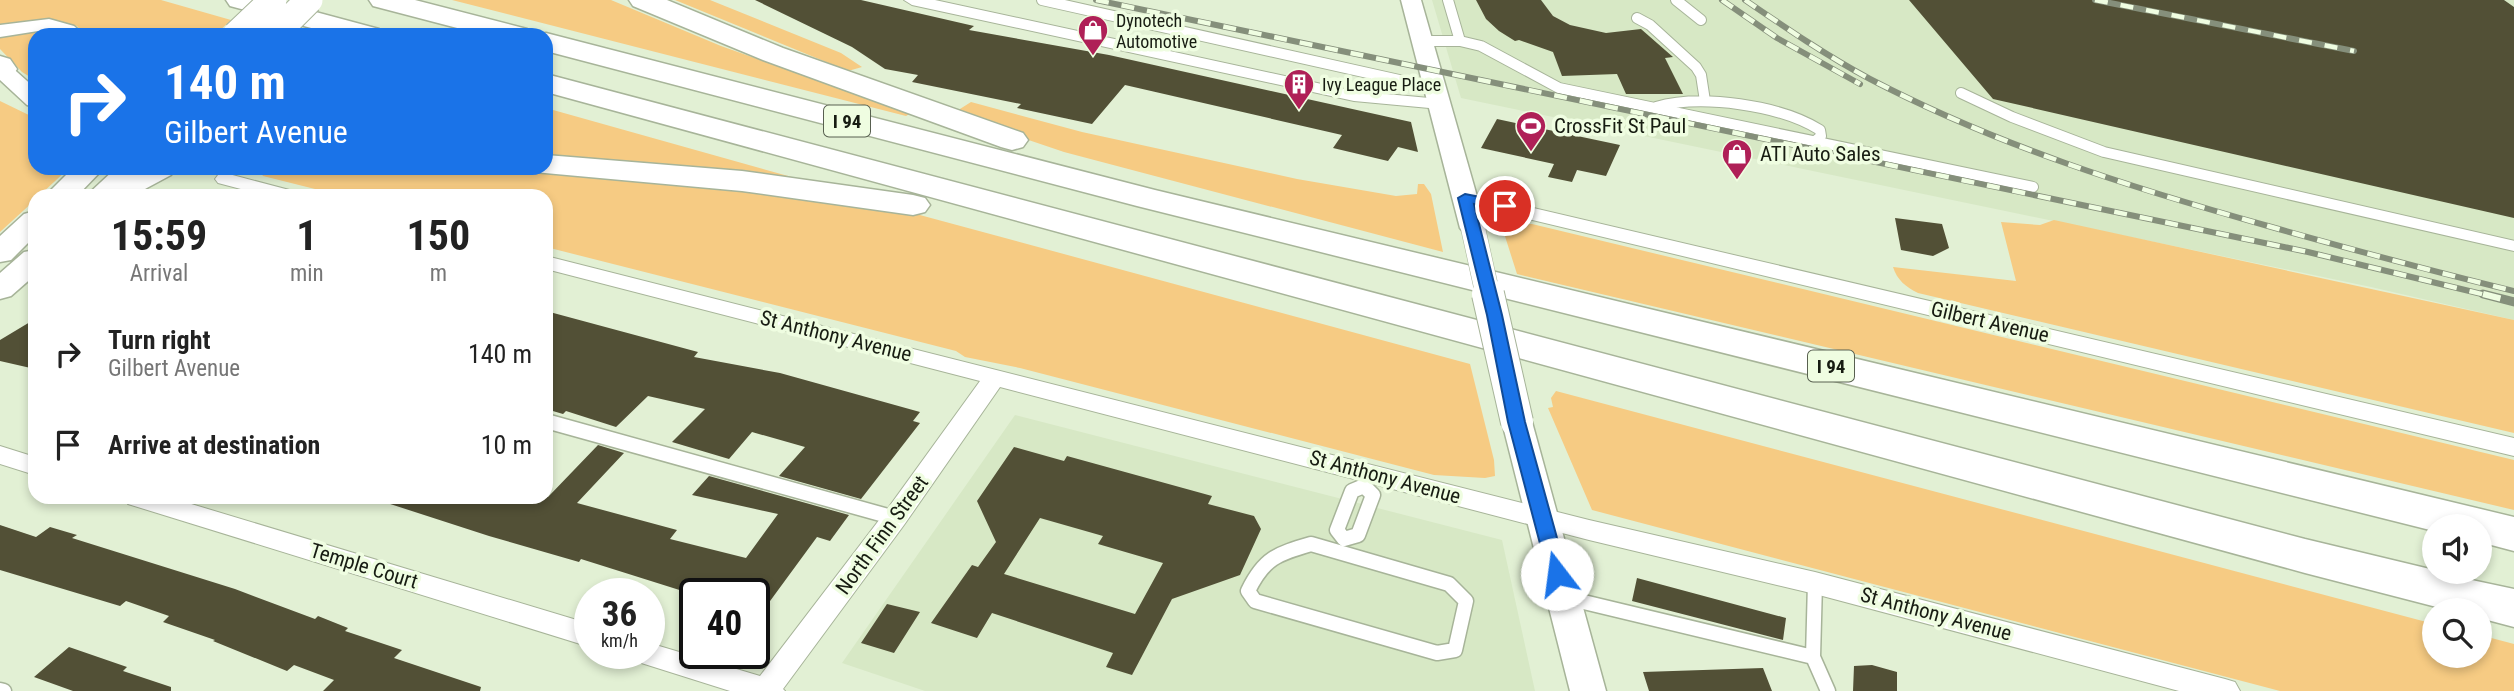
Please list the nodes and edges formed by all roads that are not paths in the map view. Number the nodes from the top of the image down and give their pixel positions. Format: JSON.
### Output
{"nodes":[{"id":1,"x":240,"y":0,"type":"edge"},
{"id":2,"x":273,"y":0,"type":"edge"},
{"id":3,"x":309,"y":0,"type":"edge"},
{"id":4,"x":383,"y":0,"type":"edge"},
{"id":5,"x":643,"y":0,"type":"edge"},
{"id":6,"x":912,"y":0,"type":"edge"},
{"id":7,"x":1042,"y":0,"type":"edge"},
{"id":8,"x":1411,"y":0,"type":"edge"},
{"id":9,"x":1448,"y":0,"type":"edge"},
{"id":10,"x":1676,"y":0,"type":"edge"},
{"id":11,"x":1637,"y":18,"type":"dead end"},
{"id":12,"x":1701,"y":20,"type":"dead end"},
{"id":13,"x":35,"y":28,"type":"edge"},
{"id":14,"x":54,"y":28,"type":"edge"},
{"id":15,"x":243,"y":28,"type":"edge"},
{"id":16,"x":281,"y":28,"type":"edge"},
{"id":17,"x":343,"y":28,"type":"edge"},
{"id":18,"x":490,"y":28,"type":"edge"},
{"id":19,"x":28,"y":29,"type":"edge"},
{"id":20,"x":0,"y":31,"type":"edge"},
{"id":21,"x":1422,"y":41,"type":"junction"},
{"id":22,"x":1460,"y":41,"type":"junction"},
{"id":23,"x":553,"y":45,"type":"edge"},
{"id":24,"x":1,"y":68,"type":"edge"},
{"id":25,"x":553,"y":85,"type":"edge"},
{"id":26,"x":1961,"y":93,"type":"dead end"},
{"id":27,"x":28,"y":95,"type":"edge"},
{"id":28,"x":1437,"y":96,"type":"junction"},
{"id":29,"x":1705,"y":101,"type":"junction"},
{"id":30,"x":1652,"y":108,"type":"junction"},
{"id":31,"x":1814,"y":142,"type":"junction"},
{"id":32,"x":553,"y":166,"type":"edge"},
{"id":33,"x":82,"y":175,"type":"edge"},
{"id":34,"x":126,"y":175,"type":"edge"},
{"id":35,"x":146,"y":175,"type":"edge"},
{"id":36,"x":225,"y":179,"type":"dead end"},
{"id":37,"x":2033,"y":187,"type":"dead end"},
{"id":38,"x":68,"y":189,"type":"edge"},
{"id":39,"x":109,"y":189,"type":"edge"},
{"id":40,"x":120,"y":189,"type":"edge"},
{"id":41,"x":263,"y":189,"type":"edge"},
{"id":42,"x":1465,"y":198,"type":"junction"},
{"id":43,"x":1149,"y":199,"type":"junction"},
{"id":44,"x":1026,"y":214,"type":"junction"},
{"id":45,"x":28,"y":239,"type":"edge"},
{"id":46,"x":2514,"y":246,"type":"edge"},
{"id":47,"x":553,"y":264,"type":"edge"},
{"id":48,"x":17,"y":270,"type":"edge"},
{"id":49,"x":995,"y":377,"type":"junction"},
{"id":50,"x":553,"y":423,"type":"edge"},
{"id":51,"x":2514,"y":447,"type":"edge"},
{"id":52,"x":0,"y":455,"type":"edge"},
{"id":53,"x":28,"y":464,"type":"edge"},
{"id":54,"x":1366,"y":479,"type":"junction"},
{"id":55,"x":160,"y":504,"type":"edge"},
{"id":56,"x":1543,"y":518,"type":"junction"},
{"id":57,"x":895,"y":519,"type":"junction"},
{"id":58,"x":2514,"y":534,"type":"edge"},
{"id":59,"x":1341,"y":545,"type":"junction"},
{"id":60,"x":1815,"y":583,"type":"junction"},
{"id":61,"x":1563,"y":597,"type":"junction"},
{"id":62,"x":2514,"y":608,"type":"edge"},
{"id":63,"x":574,"y":631,"type":"edge"},
{"id":64,"x":1813,"y":657,"type":"junction"},
{"id":65,"x":665,"y":659,"type":"edge"},
{"id":66,"x":2172,"y":684,"type":"edge"},
{"id":67,"x":767,"y":691,"type":"edge"},
{"id":68,"x":1588,"y":691,"type":"edge"},
{"id":69,"x":1828,"y":691,"type":"edge"},
{"id":70,"x":2225,"y":691,"type":"edge"}],
"edges":[{"from":1,"to":17,"type":"highway"},
{"from":2,"to":15,"type":"main road","bridge":true},
{"from":3,"to":16,"type":"main road","bridge":true},
{"from":4,"to":18,"type":"highway"},
{"from":5,"to":43,"type":"highway"},
{"from":6,"to":28,"type":"street"},
{"from":7,"to":28,"type":"lane"},
{"from":8,"to":21,"type":"street"},
{"from":9,"to":22,"type":"lane"},
{"from":10,"to":12,"type":"lane"},
{"from":11,"to":29,"type":"lane"},
{"from":13,"to":14,"type":"street"},
{"from":19,"to":20,"type":"street"},
{"from":21,"to":22,"type":"lane"},
{"from":21,"to":28,"type":"street"},
{"from":22,"to":30,"type":"lane"},
{"from":23,"to":43,"type":"highway","number":"I 94"},
{"from":24,"to":27,"type":"street"},
{"from":25,"to":44,"type":"highway","number":"I 94"},
{"from":26,"to":46,"type":"lane"},
{"from":28,"to":42,"type":"street"},
{"from":29,"to":30,"type":"lane"},
{"from":29,"to":31,"type":"lane"},
{"from":30,"to":31,"type":"lane"},
{"from":31,"to":37,"type":"lane"},
{"from":32,"to":44,"type":"highway"},
{"from":33,"to":38,"type":"main road"},
{"from":34,"to":39,"type":"main road"},
{"from":35,"to":40,"type":"highway"},
{"from":36,"to":41,"type":"street"},
{"from":42,"to":51,"type":"street","name":"Gilbert Avenue"},
{"from":42,"to":56,"type":"street","bridge":true},
{"from":43,"to":58,"type":"highway","number":"I 94"},
{"from":44,"to":62,"type":"highway","number":"I 94"},
{"from":45,"to":48,"type":"main road"},
{"from":47,"to":49,"type":"street","name":"St Anthony Avenue"},
{"from":49,"to":54,"type":"street","name":"St Anthony Avenue"},
{"from":49,"to":57,"type":"street","name":"North Finn Street"},
{"from":50,"to":57,"type":"lane"},
{"from":52,"to":53,"type":"street"},
{"from":54,"to":56,"type":"street","name":"St Anthony Avenue"},
{"from":54,"to":59,"type":"lane"},
{"from":54,"to":59,"type":"lane"},
{"from":55,"to":63,"type":"street","name":"Temple Court"},
{"from":56,"to":60,"type":"street","name":"St Anthony Avenue"},
{"from":56,"to":61,"type":"street"},
{"from":57,"to":67,"type":"street","name":"North Finn Street"},
{"from":59,"to":59,"type":"lane"},
{"from":60,"to":64,"type":"lane"},
{"from":60,"to":66,"type":"street","name":"St Anthony Avenue"},
{"from":61,"to":64,"type":"lane"},
{"from":61,"to":68,"type":"street"},
{"from":64,"to":69,"type":"lane"},
{"from":65,"to":67,"type":"street"},
{"from":66,"to":70,"type":"street","name":"St Anthony Avenue"}]}
